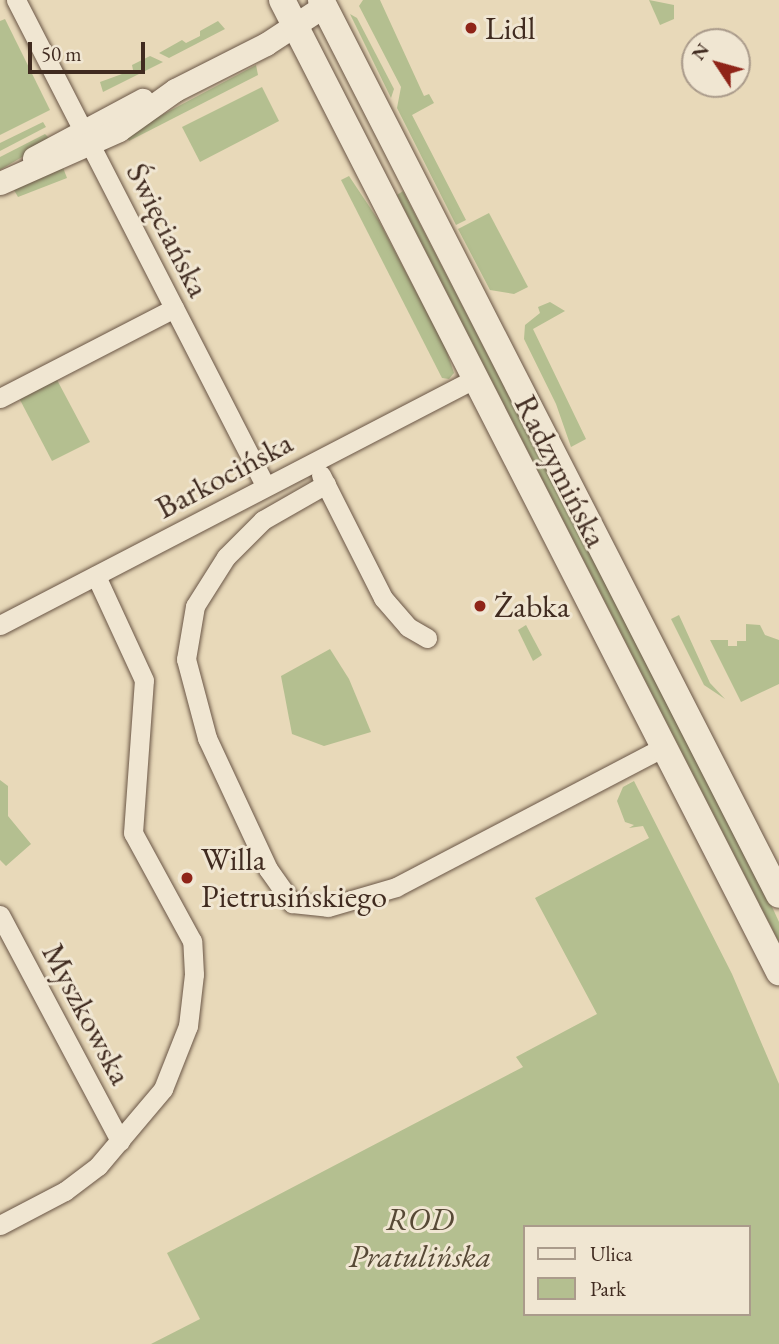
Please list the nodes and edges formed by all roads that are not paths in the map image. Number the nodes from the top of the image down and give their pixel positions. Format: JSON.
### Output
{"nodes":[{"id":1,"x":16,"y":0,"type":"edge"},
{"id":2,"x":282,"y":0,"type":"edge"},
{"id":3,"x":327,"y":2,"type":"edge"},
{"id":4,"x":295,"y":25,"type":"junction"},
{"id":5,"x":88,"y":137,"type":"junction"},
{"id":6,"x":0,"y":181,"type":"edge"},
{"id":7,"x":174,"y":308,"type":"junction"},
{"id":8,"x":476,"y":378,"type":"junction"},
{"id":9,"x":0,"y":398,"type":"edge"},
{"id":10,"x":314,"y":462,"type":"junction"},
{"id":11,"x":326,"y":484,"type":"junction"},
{"id":12,"x":266,"y":487,"type":"junction"},
{"id":13,"x":96,"y":576,"type":"junction"},
{"id":14,"x":0,"y":625,"type":"edge"},
{"id":15,"x":427,"y":638,"type":"dead end"},
{"id":16,"x":666,"y":746,"type":"junction"},
{"id":17,"x":779,"y":895,"type":"edge"},
{"id":18,"x":0,"y":915,"type":"edge"},
{"id":19,"x":779,"y":972,"type":"edge"},
{"id":20,"x":120,"y":1141,"type":"junction"},
{"id":21,"x":0,"y":1225,"type":"edge"}],
"edges":[{"from":1,"to":5,"type":"street","name":"Święciańska"},
{"from":2,"to":4,"type":"main road","name":"Radzymińska"},
{"from":3,"to":4,"type":"street"},
{"from":3,"to":17,"type":"main road","name":"Radzymińska"},
{"from":4,"to":5,"type":"street"},
{"from":4,"to":8,"type":"main road","name":"Radzymińska"},
{"from":5,"to":6,"type":"street"},
{"from":5,"to":7,"type":"street","name":"Święciańska"},
{"from":7,"to":9,"type":"street"},
{"from":7,"to":12,"type":"street","name":"Święciańska"},
{"from":8,"to":10,"type":"street","name":"Barkocińska"},
{"from":8,"to":16,"type":"main road","name":"Radzymińska"},
{"from":10,"to":11,"type":"street"},
{"from":10,"to":12,"type":"street","name":"Barkocińska"},
{"from":11,"to":15,"type":"street"},
{"from":11,"to":16,"type":"street"},
{"from":12,"to":13,"type":"street","name":"Barkocińska"},
{"from":13,"to":14,"type":"street","name":"Barkocińska"},
{"from":13,"to":20,"type":"street"},
{"from":16,"to":19,"type":"main road","name":"Radzymińska"},
{"from":18,"to":20,"type":"street","name":"Myszkowska"},
{"from":20,"to":21,"type":"street"}]}
